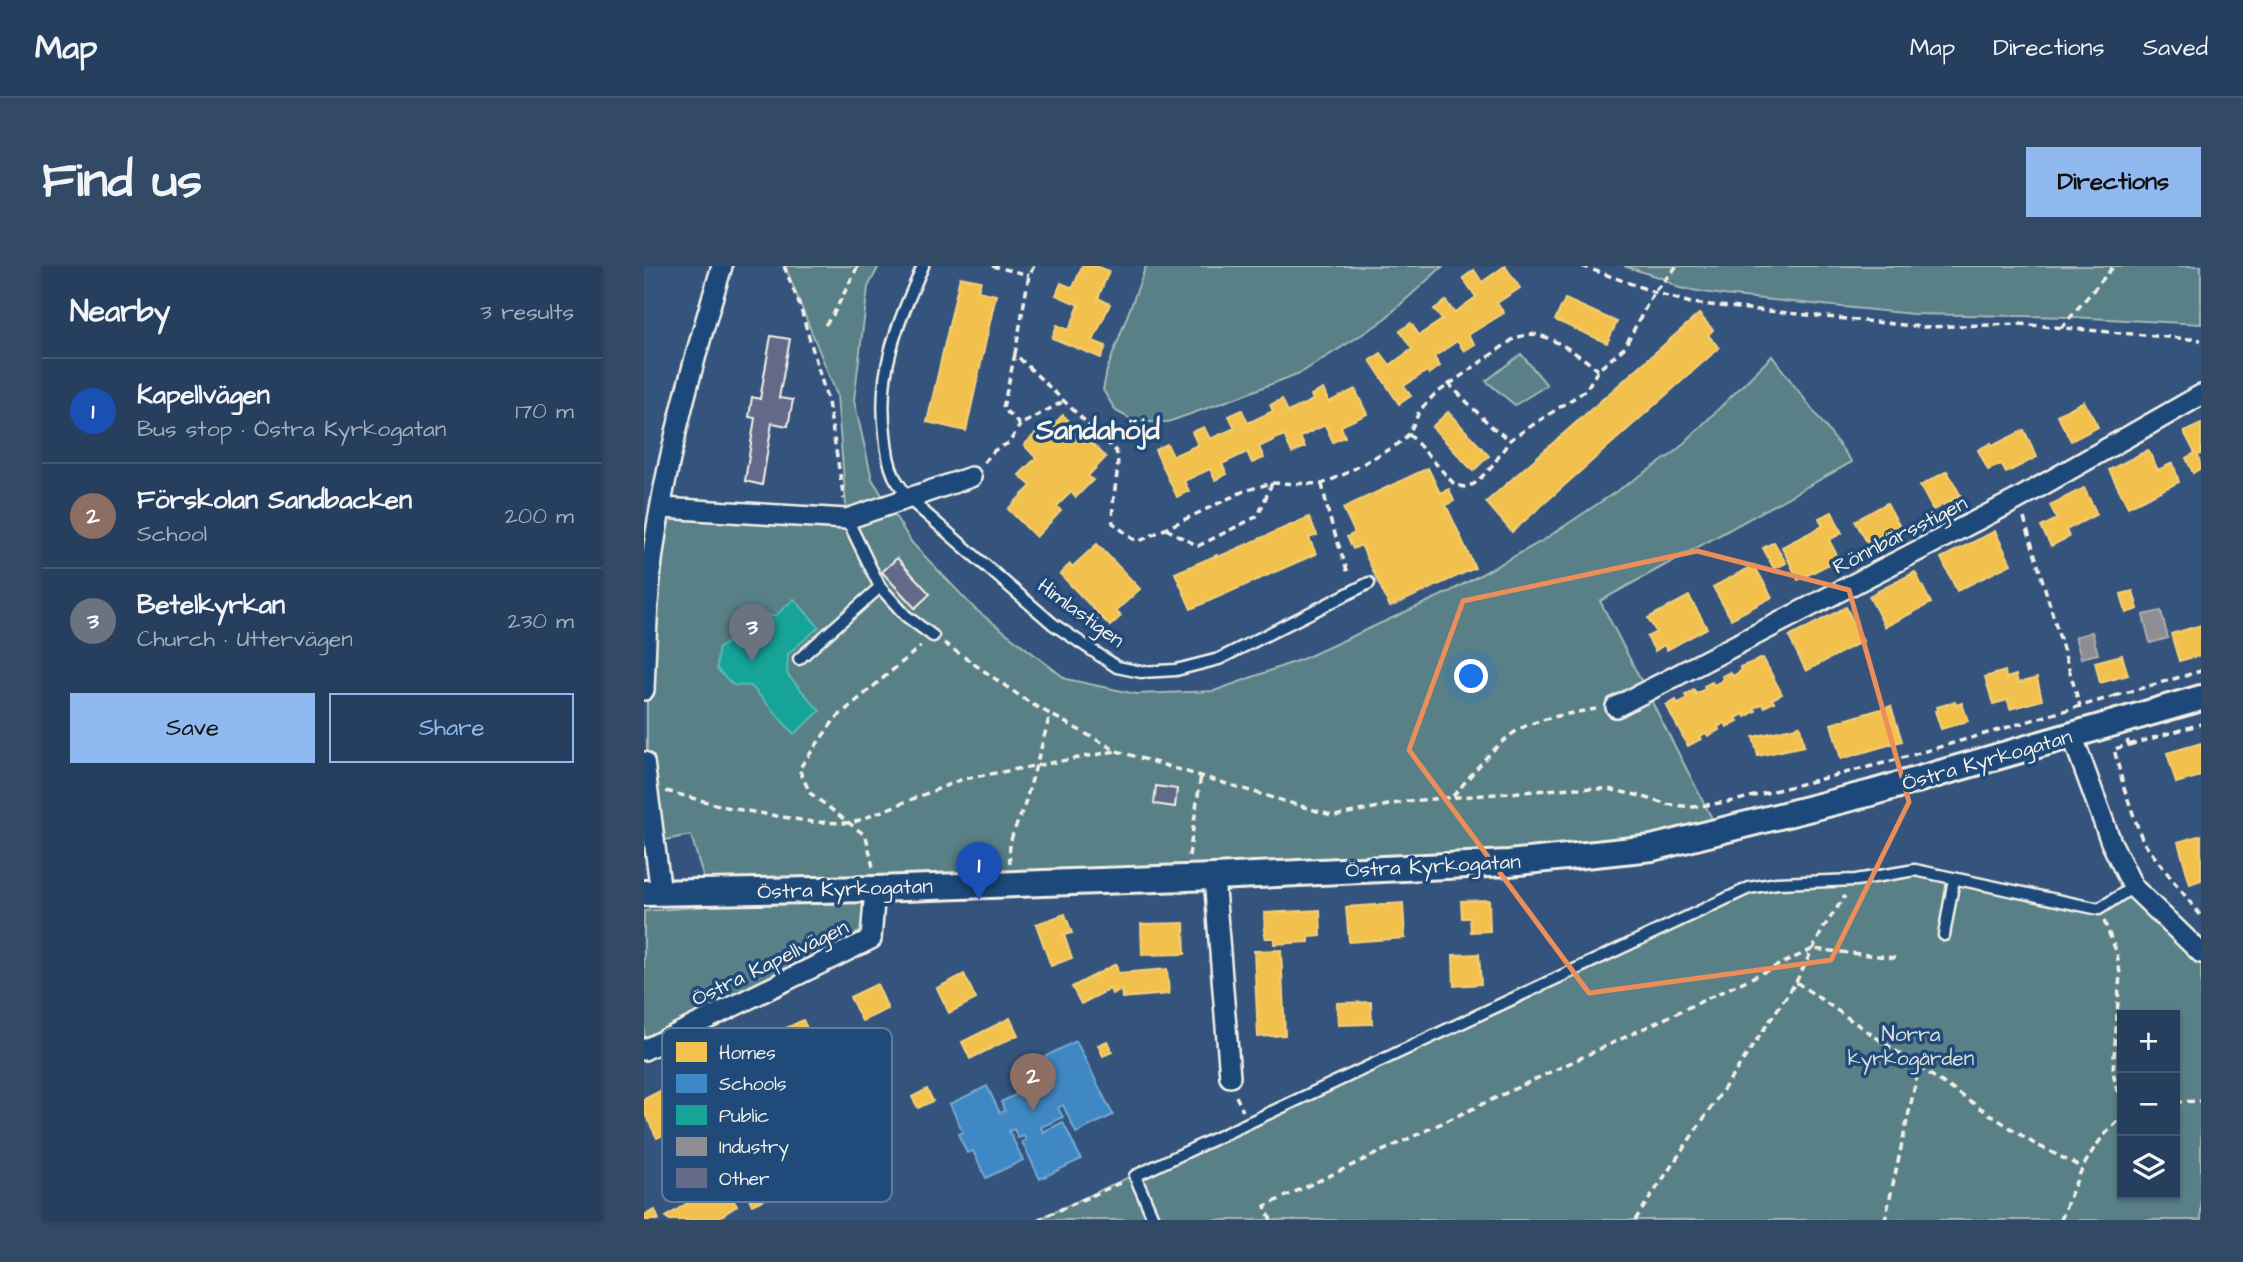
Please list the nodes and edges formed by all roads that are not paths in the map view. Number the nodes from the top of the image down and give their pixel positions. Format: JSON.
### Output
{"nodes":[{"id":1,"x":722,"y":266,"type":"edge"},
{"id":2,"x":923,"y":266,"type":"edge"},
{"id":3,"x":2201,"y":395,"type":"edge"},
{"id":4,"x":971,"y":477,"type":"road end"},
{"id":5,"x":909,"y":499,"type":"junction"},
{"id":6,"x":662,"y":508,"type":"junction"},
{"id":7,"x":848,"y":519,"type":"junction"},
{"id":8,"x":1369,"y":583,"type":"dead end"},
{"id":9,"x":880,"y":587,"type":"junction"},
{"id":10,"x":933,"y":636,"type":"road end"},
{"id":11,"x":799,"y":659,"type":"dead end"},
{"id":12,"x":644,"y":690,"type":"edge"},
{"id":13,"x":2201,"y":698,"type":"edge"},
{"id":14,"x":1616,"y":707,"type":"road end"},
{"id":15,"x":2072,"y":736,"type":"junction"},
{"id":16,"x":644,"y":762,"type":"edge"},
{"id":17,"x":1214,"y":877,"type":"junction"},
{"id":18,"x":1954,"y":878,"type":"junction"},
{"id":19,"x":2133,"y":887,"type":"junction"},
{"id":20,"x":875,"y":888,"type":"junction"},
{"id":21,"x":653,"y":893,"type":"edge"},
{"id":22,"x":1944,"y":935,"type":"dead end"},
{"id":23,"x":2201,"y":953,"type":"edge"},
{"id":24,"x":689,"y":1028,"type":"edge"},
{"id":25,"x":662,"y":1041,"type":"edge"},
{"id":26,"x":644,"y":1050,"type":"edge"},
{"id":27,"x":1230,"y":1077,"type":"road end"},
{"id":28,"x":1154,"y":1220,"type":"edge"}],
"edges":[{"from":1,"to":6,"type":"street"},
{"from":2,"to":5,"type":"lane","name":"Himlastigen"},
{"from":3,"to":14,"type":"street","name":"Rönnbärsstigen"},
{"from":4,"to":5,"type":"street"},
{"from":5,"to":7,"type":"street"},
{"from":5,"to":8,"type":"lane","name":"Himlastigen"},
{"from":6,"to":7,"type":"street"},
{"from":6,"to":12,"type":"street"},
{"from":7,"to":9,"type":"lane"},
{"from":9,"to":10,"type":"lane"},
{"from":9,"to":11,"type":"lane"},
{"from":13,"to":15,"type":"street","name":"Östra Kyrkogatan"},
{"from":15,"to":17,"type":"street","name":"Östra Kyrkogatan"},
{"from":15,"to":19,"type":"street"},
{"from":16,"to":21,"type":"street"},
{"from":17,"to":20,"type":"street","name":"Östra Kyrkogatan"},
{"from":17,"to":27,"type":"street"},
{"from":18,"to":19,"type":"lane"},
{"from":18,"to":22,"type":"lane"},
{"from":18,"to":28,"type":"lane"},
{"from":19,"to":23,"type":"street"},
{"from":20,"to":21,"type":"street","name":"Östra Kyrkogatan"},
{"from":20,"to":24,"type":"street","name":"Östra Kapellvägen"},
{"from":25,"to":26,"type":"street","name":"Östra Kapellvägen"}]}
